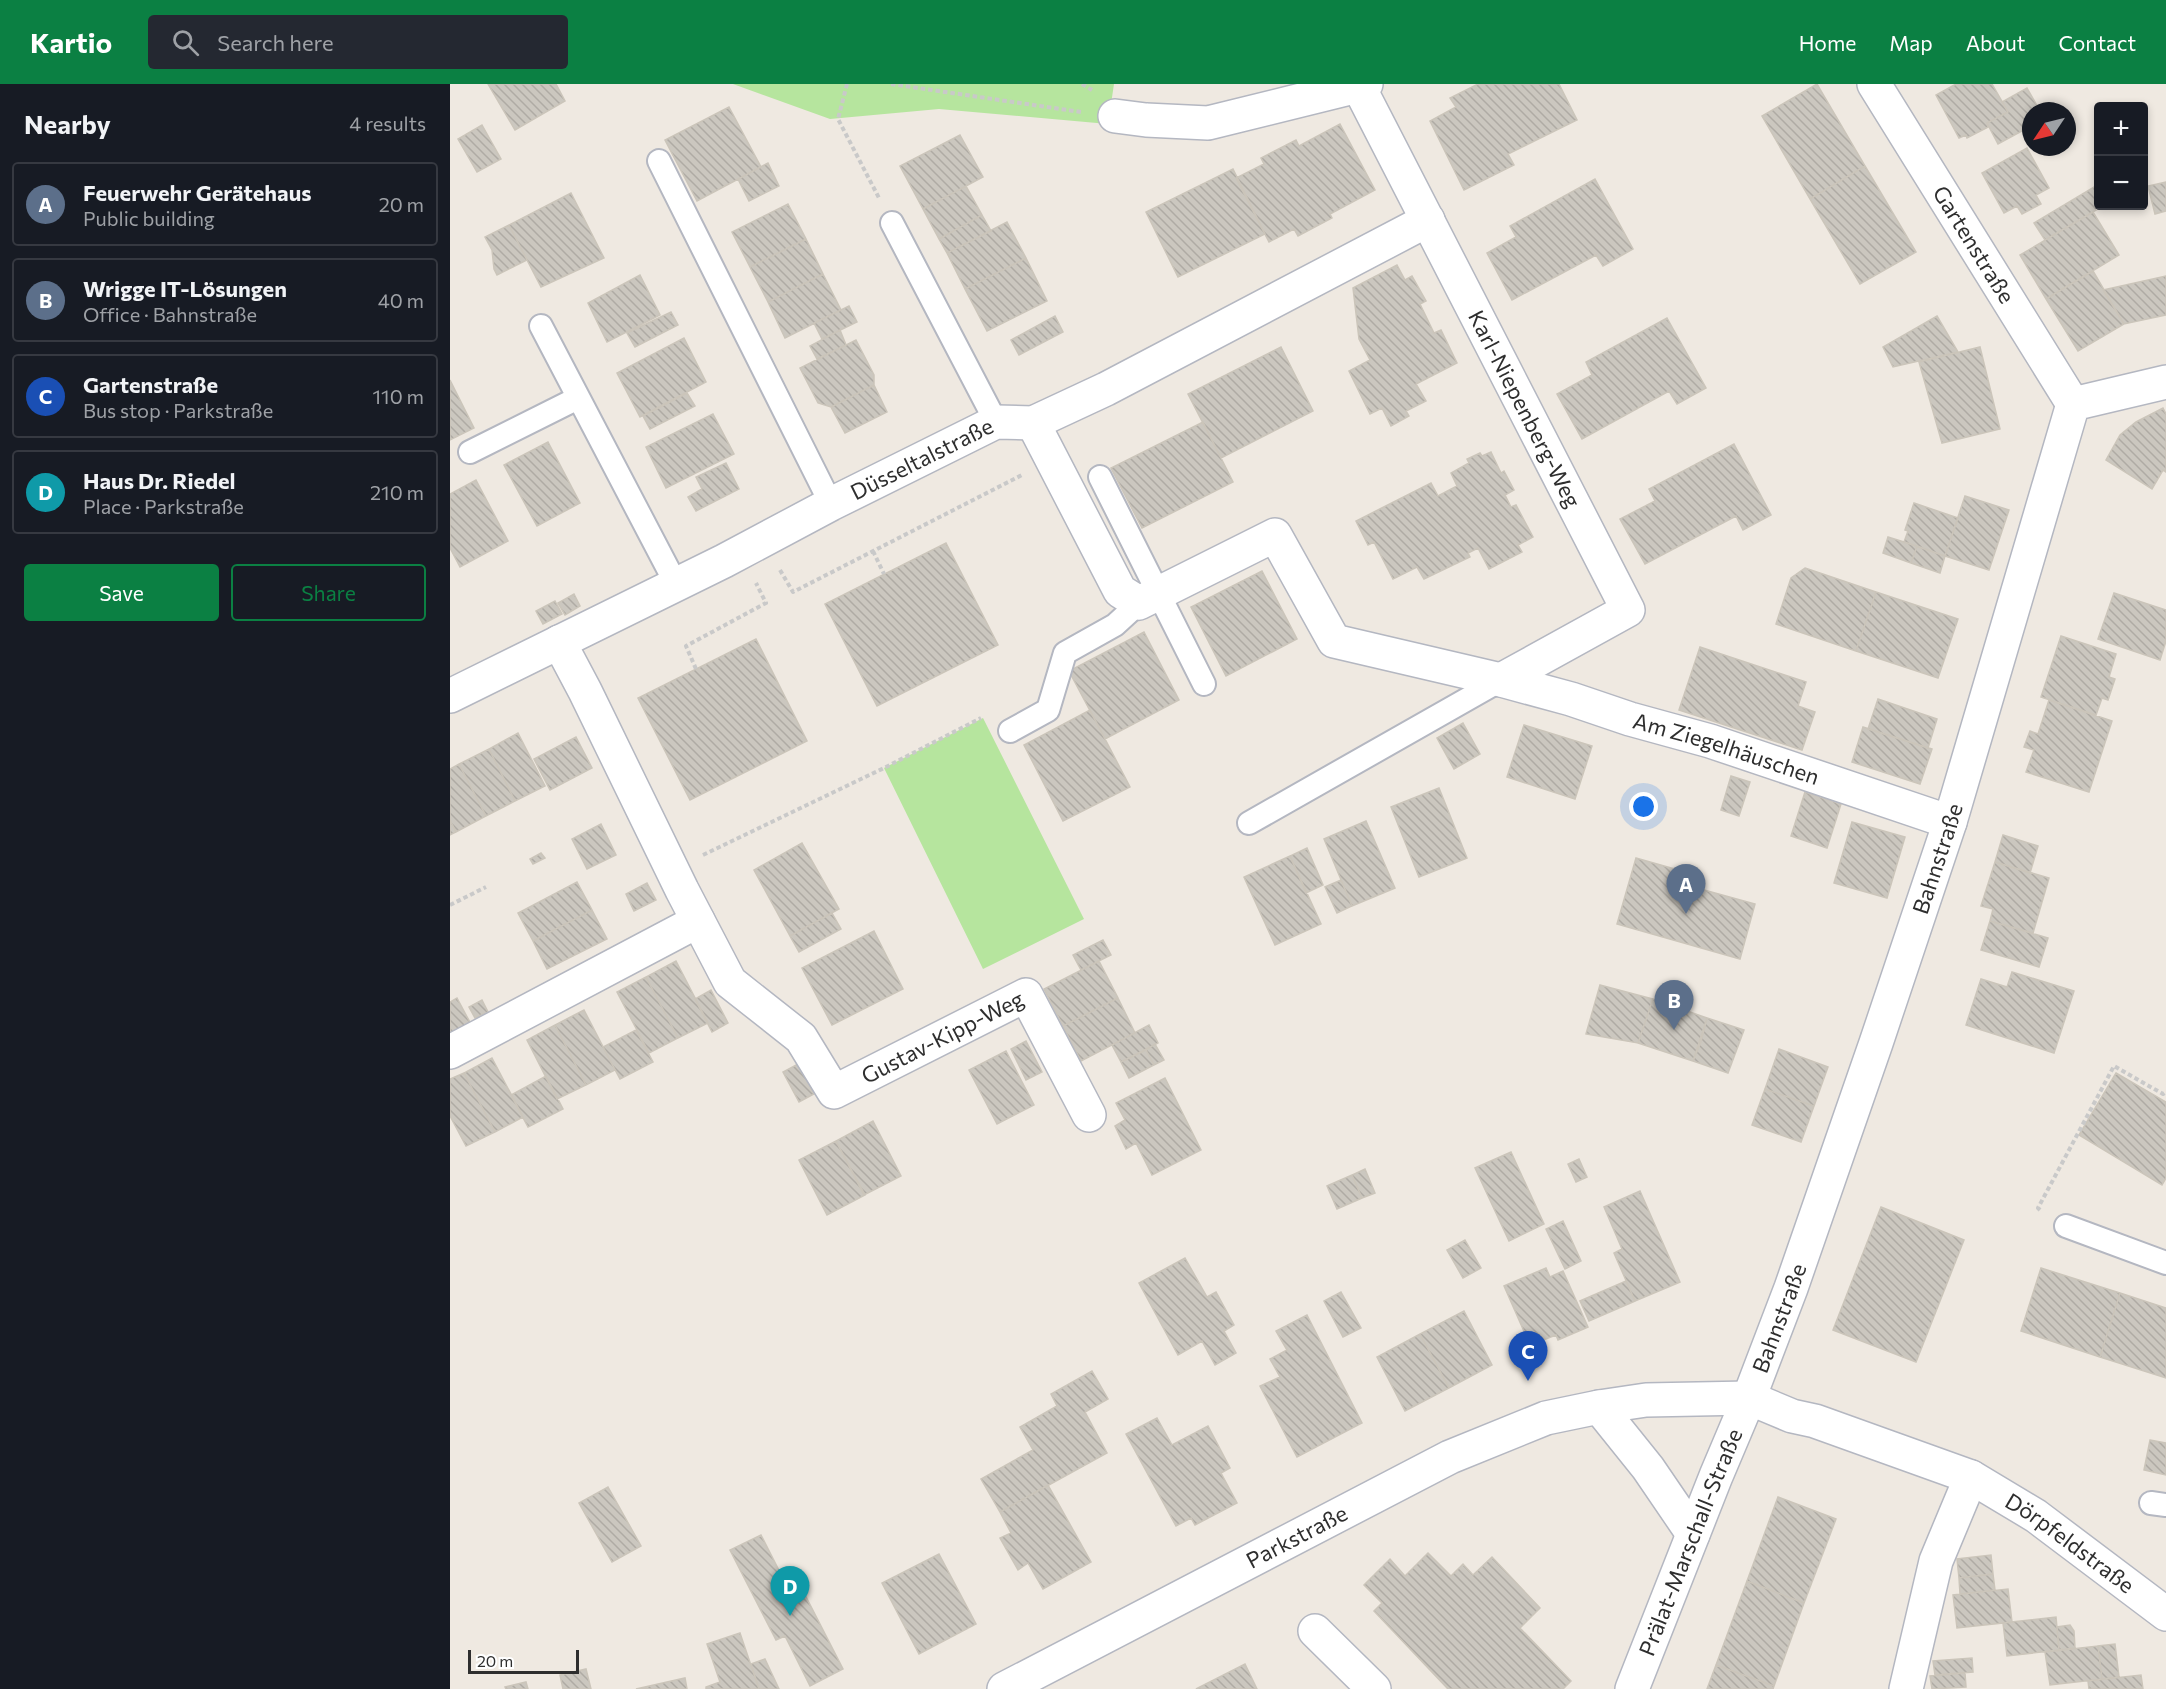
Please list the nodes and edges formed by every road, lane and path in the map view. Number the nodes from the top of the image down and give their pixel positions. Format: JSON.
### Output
{"nodes":[{"id":1,"x":847,"y":84,"type":"edge"},
{"id":2,"x":891,"y":84,"type":"edge"},
{"id":3,"x":1874,"y":84,"type":"edge"},
{"id":4,"x":1363,"y":85,"type":"edge"},
{"id":5,"x":1114,"y":116,"type":"joint"},
{"id":6,"x":659,"y":161,"type":"dead end"},
{"id":7,"x":1428,"y":220,"type":"junction"},
{"id":8,"x":892,"y":223,"type":"joint"},
{"id":9,"x":541,"y":326,"type":"dead end"},
{"id":10,"x":2166,"y":382,"type":"edge"},
{"id":11,"x":578,"y":398,"type":"junction"},
{"id":12,"x":2073,"y":404,"type":"junction"},
{"id":13,"x":996,"y":422,"type":"junction"},
{"id":14,"x":1033,"y":423,"type":"junction"},
{"id":15,"x":470,"y":452,"type":"dead end"},
{"id":16,"x":1052,"y":460,"type":"junction"},
{"id":17,"x":1100,"y":477,"type":"dead end"},
{"id":18,"x":831,"y":504,"type":"junction"},
{"id":19,"x":873,"y":551,"type":"dead end"},
{"id":20,"x":779,"y":568,"type":"dead end"},
{"id":21,"x":884,"y":574,"type":"dead end"},
{"id":22,"x":756,"y":583,"type":"dead end"},
{"id":23,"x":676,"y":584,"type":"junction"},
{"id":24,"x":1149,"y":598,"type":"junction"},
{"id":25,"x":559,"y":642,"type":"junction"},
{"id":26,"x":696,"y":669,"type":"dead end"},
{"id":27,"x":1501,"y":680,"type":"junction"},
{"id":28,"x":1204,"y":684,"type":"dead end"},
{"id":29,"x":450,"y":696,"type":"edge"},
{"id":30,"x":983,"y":718,"type":"dead end"},
{"id":31,"x":1010,"y":731,"type":"dead end"},
{"id":32,"x":1950,"y":822,"type":"junction"},
{"id":33,"x":1248,"y":823,"type":"dead end"},
{"id":34,"x":672,"y":870,"type":"junction"},
{"id":35,"x":486,"y":887,"type":"dead end"},
{"id":36,"x":450,"y":905,"type":"edge"},
{"id":37,"x":698,"y":921,"type":"junction"},
{"id":38,"x":451,"y":1051,"type":"edge"},
{"id":39,"x":2166,"y":1092,"type":"edge"},
{"id":40,"x":1089,"y":1115,"type":"dead end"},
{"id":41,"x":2066,"y":1226,"type":"joint"},
{"id":42,"x":2166,"y":1263,"type":"edge"},
{"id":43,"x":1749,"y":1398,"type":"junction"},
{"id":44,"x":1599,"y":1407,"type":"junction"},
{"id":45,"x":1971,"y":1477,"type":"junction"},
{"id":46,"x":1693,"y":1534,"type":"junction"},
{"id":47,"x":2166,"y":1614,"type":"edge"},
{"id":48,"x":1315,"y":1631,"type":"dead end"},
{"id":49,"x":1004,"y":1689,"type":"edge"},
{"id":50,"x":1374,"y":1689,"type":"edge"},
{"id":51,"x":1632,"y":1689,"type":"edge"},
{"id":52,"x":1906,"y":1689,"type":"edge"}],
"edges":[{"from":1,"to":8,"type":"path"},
{"from":2,"to":5,"type":"path"},
{"from":3,"to":12,"type":"street","name":"Gartenstraße"},
{"from":4,"to":5,"type":"street"},
{"from":4,"to":7,"type":"street","name":"Karl-Niepenberg-Weg"},
{"from":6,"to":18,"type":"lane"},
{"from":7,"to":14,"type":"street","name":"Düsseltalstraße"},
{"from":7,"to":27,"type":"street","name":"Karl-Niepenberg-Weg"},
{"from":8,"to":13,"type":"lane"},
{"from":9,"to":11,"type":"lane"},
{"from":10,"to":12,"type":"street"},
{"from":11,"to":15,"type":"lane"},
{"from":11,"to":23,"type":"lane"},
{"from":12,"to":32,"type":"street","name":"Bahnstraße"},
{"from":13,"to":14,"type":"street","name":"Düsseltalstraße"},
{"from":13,"to":18,"type":"street","name":"Düsseltalstraße"},
{"from":14,"to":16,"type":"street"},
{"from":16,"to":20,"type":"path"},
{"from":16,"to":24,"type":"street"},
{"from":17,"to":24,"type":"lane"},
{"from":18,"to":23,"type":"street","name":"Düsseltalstraße"},
{"from":19,"to":21,"type":"path"},
{"from":22,"to":26,"type":"path"},
{"from":23,"to":25,"type":"street","name":"Düsseltalstraße"},
{"from":24,"to":27,"type":"street","name":"Am Ziegelhäuschen"},
{"from":24,"to":28,"type":"lane"},
{"from":24,"to":31,"type":"lane","name":"Am Ziegelhäuschen"},
{"from":25,"to":29,"type":"street","name":"Düsseltalstraße"},
{"from":25,"to":34,"type":"street"},
{"from":27,"to":32,"type":"street","name":"Am Ziegelhäuschen"},
{"from":27,"to":33,"type":"lane"},
{"from":30,"to":34,"type":"path"},
{"from":32,"to":43,"type":"street","name":"Bahnstraße"},
{"from":34,"to":37,"type":"street"},
{"from":35,"to":36,"type":"path"},
{"from":37,"to":38,"type":"street"},
{"from":37,"to":40,"type":"street","name":"Gustav-Kipp-Weg"},
{"from":39,"to":41,"type":"path"},
{"from":41,"to":42,"type":"lane"},
{"from":43,"to":44,"type":"street","name":"Parkstraße"},
{"from":43,"to":45,"type":"street","name":"Dörpfeldstraße"},
{"from":43,"to":46,"type":"street","name":"Prälat-Marschall-Straße"},
{"from":44,"to":46,"type":"street"},
{"from":44,"to":49,"type":"street","name":"Parkstraße"},
{"from":45,"to":47,"type":"street","name":"Dörpfeldstraße"},
{"from":45,"to":52,"type":"street"},
{"from":46,"to":51,"type":"street","name":"Prälat-Marschall-Straße"},
{"from":48,"to":50,"type":"street"}]}
